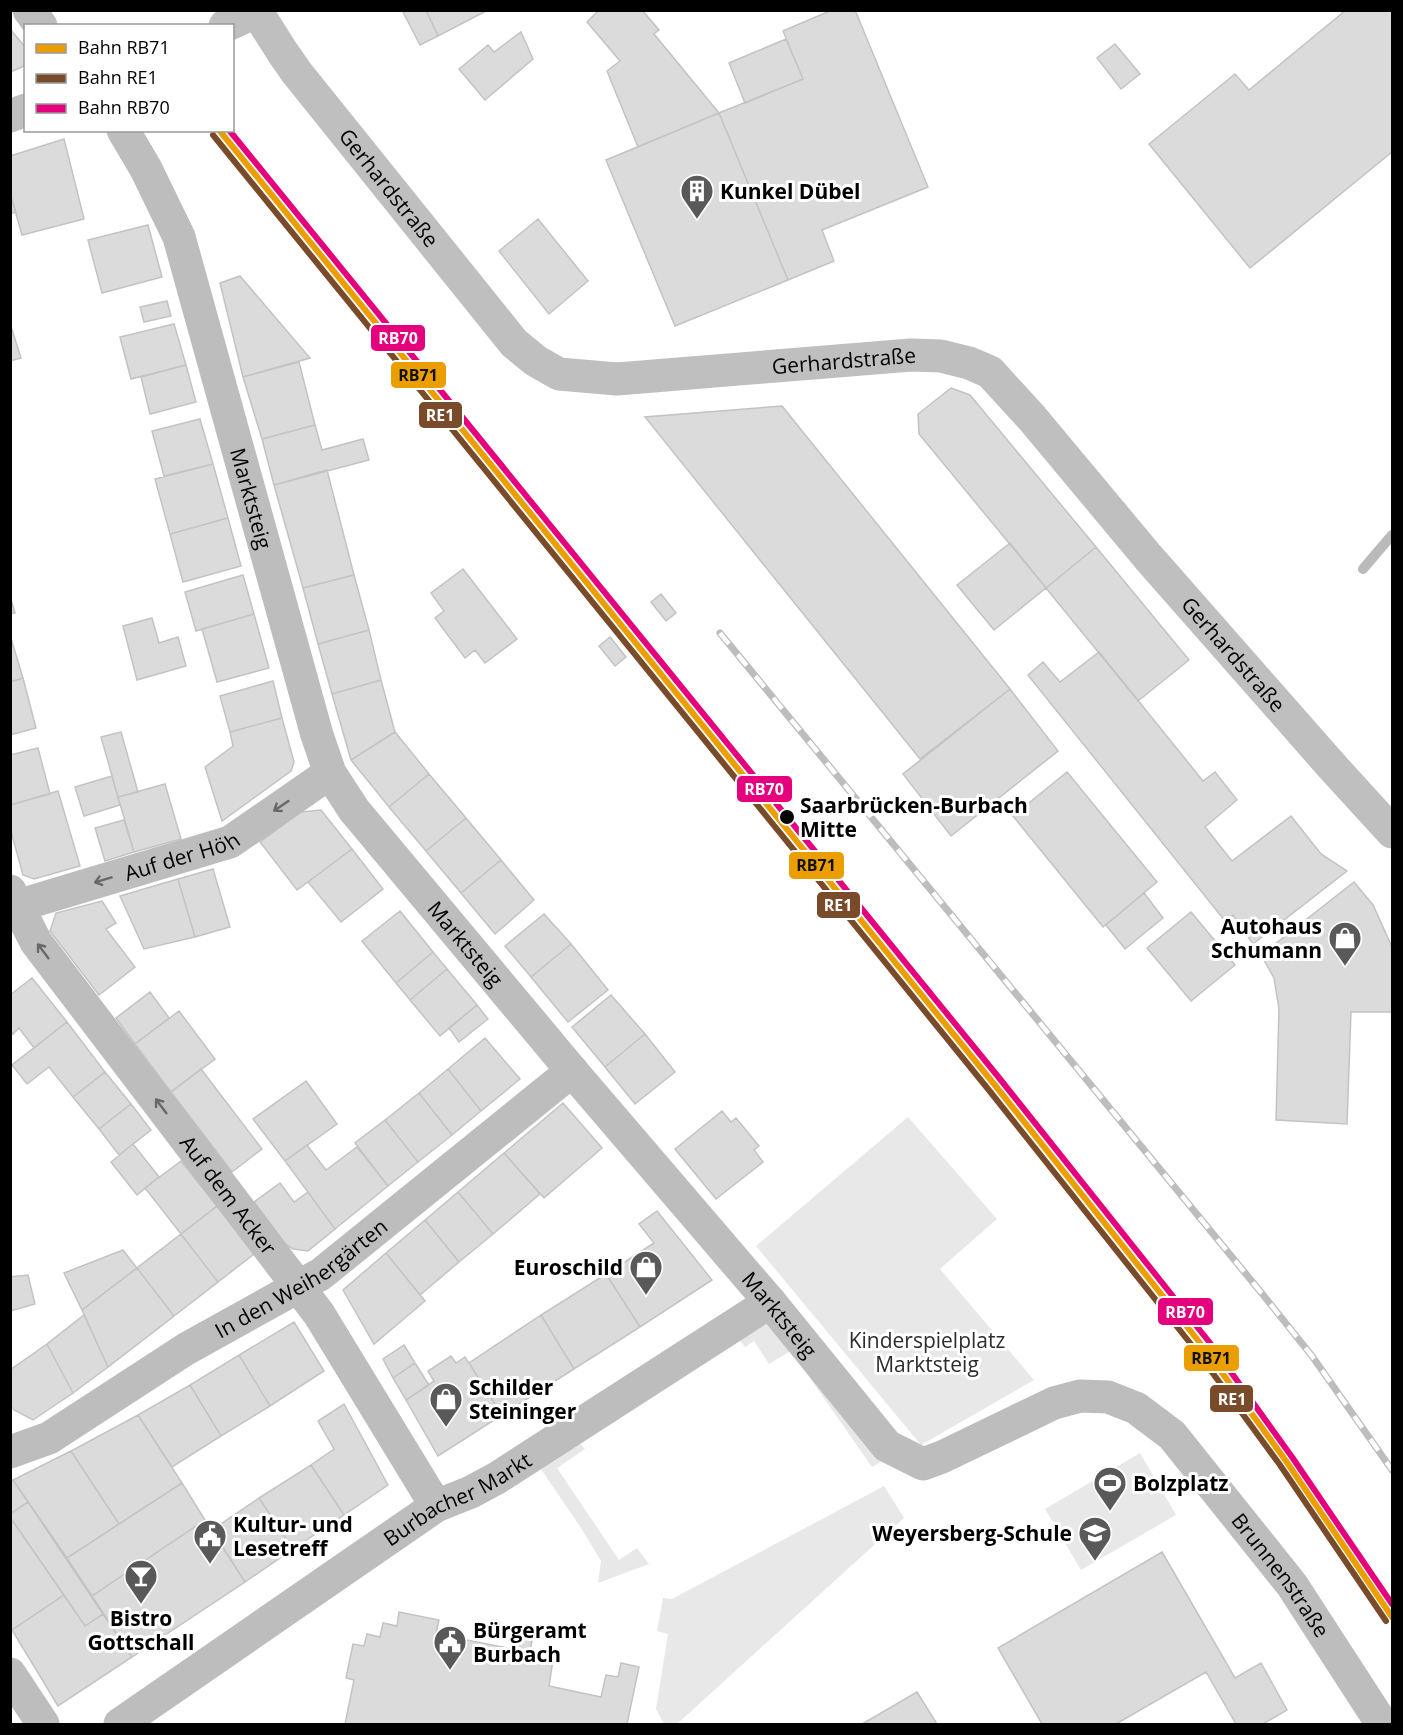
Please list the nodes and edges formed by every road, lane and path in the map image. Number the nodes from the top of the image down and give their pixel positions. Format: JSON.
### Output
{"nodes":[{"id":1,"x":29,"y":10,"type":"edge"},
{"id":2,"x":259,"y":11,"type":"edge"},
{"id":3,"x":40,"y":24,"type":"edge"},
{"id":4,"x":230,"y":24,"type":"edge"},
{"id":5,"x":124,"y":132,"type":"edge"},
{"id":6,"x":330,"y":773,"type":"junction"},
{"id":7,"x":1392,"y":832,"type":"edge"},
{"id":8,"x":14,"y":898,"type":"edge"},
{"id":9,"x":572,"y":1071,"type":"junction"},
{"id":10,"x":299,"y":1286,"type":"junction"},
{"id":11,"x":770,"y":1302,"type":"junction"},
{"id":12,"x":1108,"y":1397,"type":"joint"},
{"id":13,"x":10,"y":1452,"type":"edge"},
{"id":14,"x":436,"y":1506,"type":"junction"},
{"id":15,"x":10,"y":1674,"type":"edge"},
{"id":16,"x":43,"y":1725,"type":"edge"},
{"id":17,"x":120,"y":1725,"type":"edge"},
{"id":18,"x":1382,"y":1725,"type":"edge"}],
"edges":[{"from":1,"to":3,"type":"street"},
{"from":2,"to":4,"type":"street"},
{"from":2,"to":7,"type":"street","name":"Gerhardstraße"},
{"from":5,"to":6,"type":"street","name":"Marktsteig"},
{"from":6,"to":8,"type":"street","name":"Auf der Höh","one_way":true},
{"from":6,"to":9,"type":"street","name":"Marktsteig"},
{"from":10,"to":8,"type":"street","name":"Auf dem Acker","one_way":true},
{"from":9,"to":10,"type":"street","name":"In den Weihergärten"},
{"from":9,"to":11,"type":"street","name":"Marktsteig"},
{"from":10,"to":13,"type":"street","name":"In den Weihergärten"},
{"from":10,"to":14,"type":"street","name":"Auf dem Acker"},
{"from":11,"to":12,"type":"street","name":"Marktsteig"},
{"from":11,"to":14,"type":"street","name":"Burbacher Markt"},
{"from":12,"to":18,"type":"street","name":"Brunnenstraße"},
{"from":14,"to":17,"type":"street","name":"Burbacher Markt"},
{"from":15,"to":16,"type":"street"}]}
